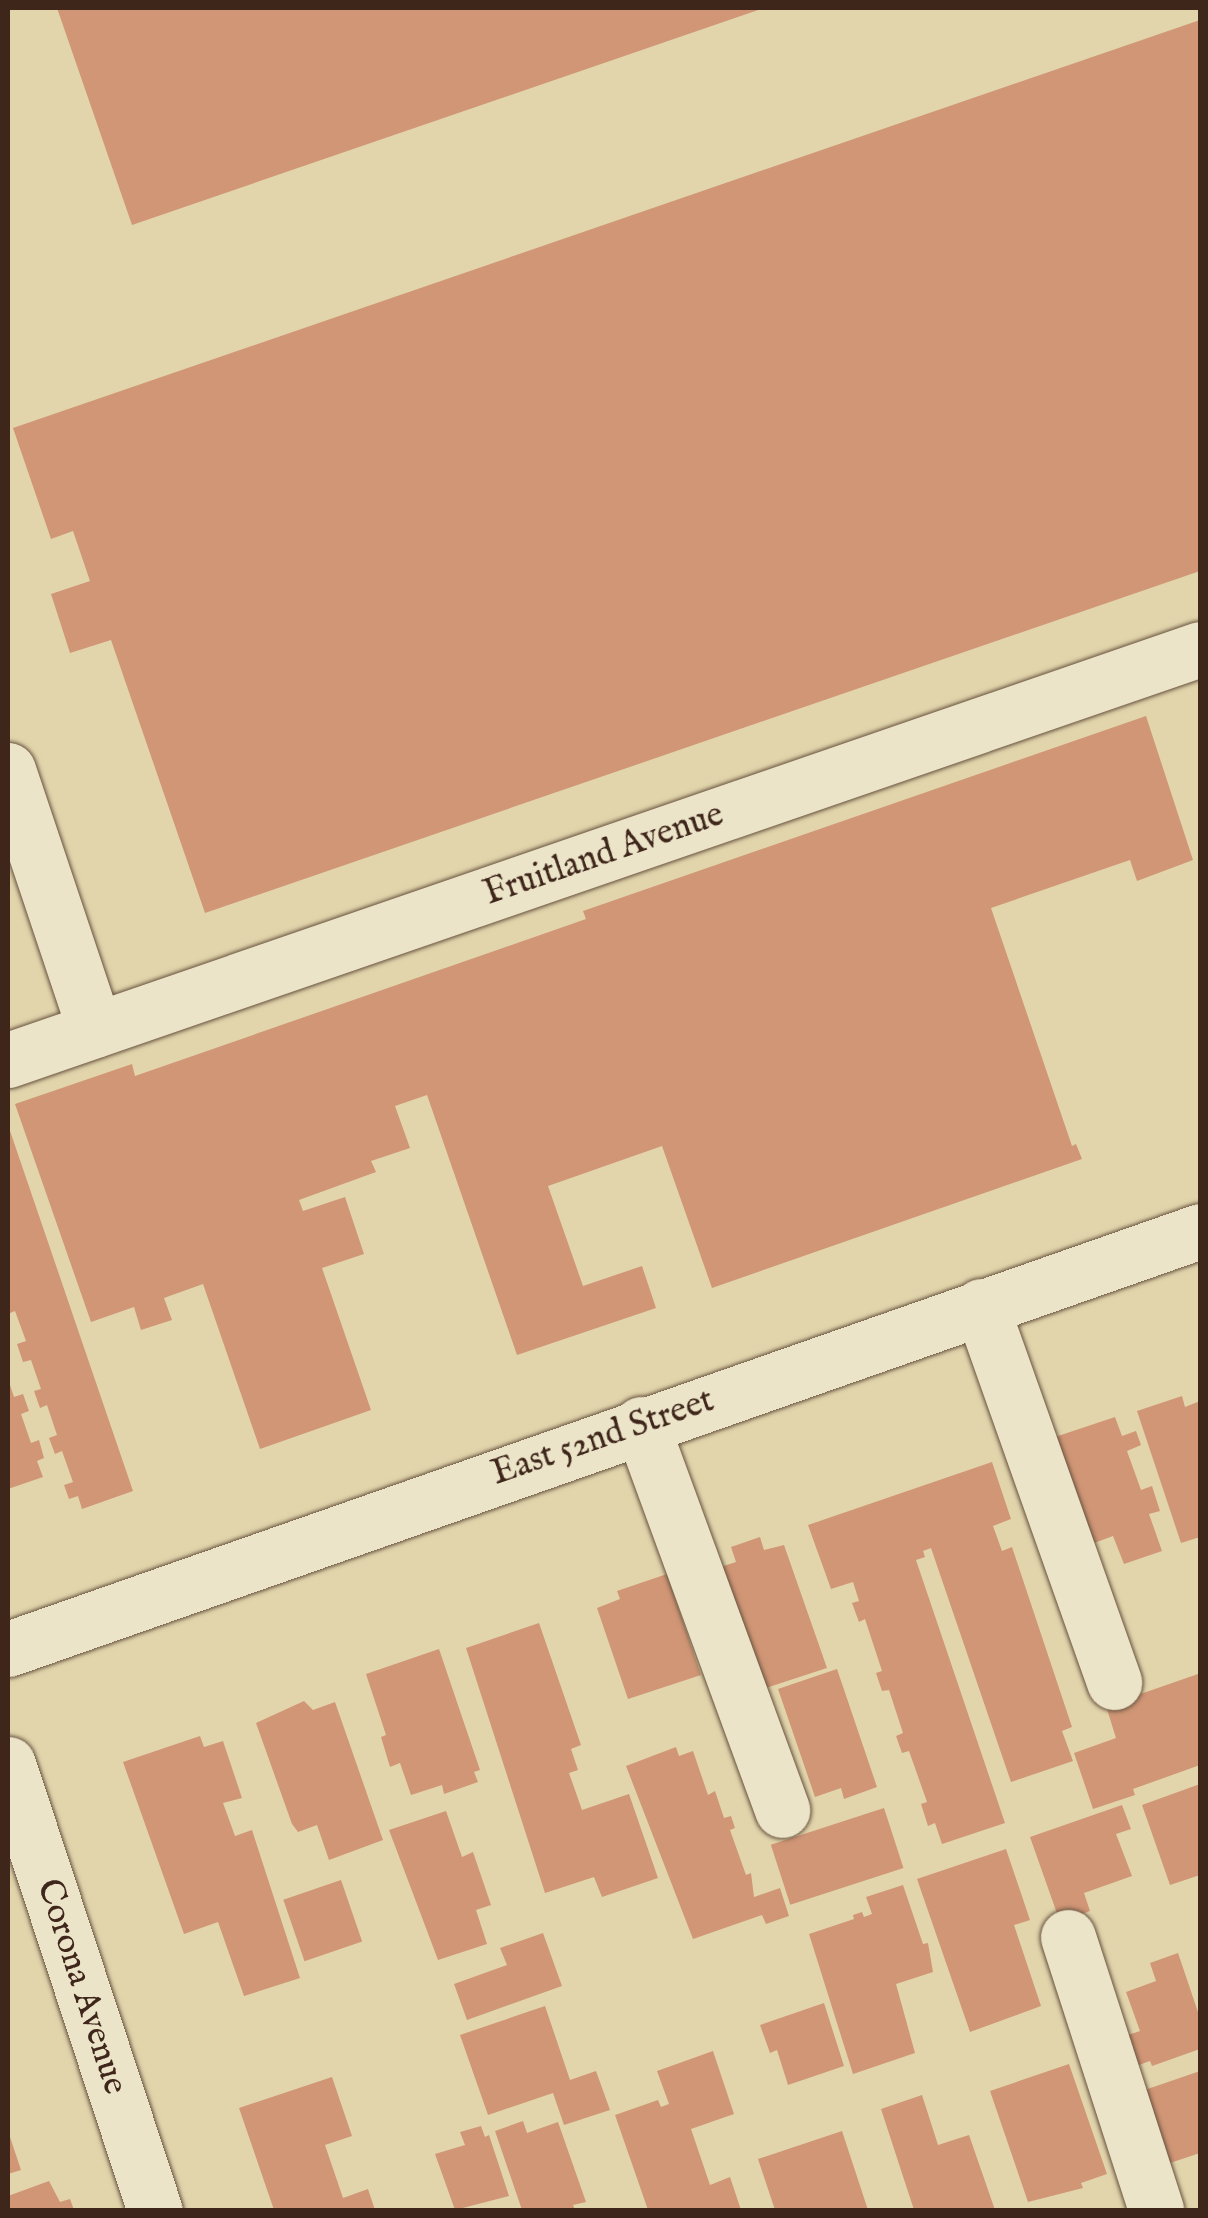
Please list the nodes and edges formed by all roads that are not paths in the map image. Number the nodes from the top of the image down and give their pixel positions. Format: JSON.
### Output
{"nodes":[{"id":1,"x":1200,"y":650,"type":"edge"},
{"id":2,"x":8,"y":770,"type":"edge"},
{"id":3,"x":95,"y":1030,"type":"junction"},
{"id":4,"x":8,"y":1060,"type":"edge"},
{"id":5,"x":1200,"y":1230,"type":"edge"},
{"id":6,"x":981,"y":1306,"type":"junction"},
{"id":7,"x":641,"y":1424,"type":"junction"},
{"id":8,"x":10,"y":1639,"type":"edge"},
{"id":9,"x":1114,"y":1682,"type":"dead end"},
{"id":10,"x":8,"y":1764,"type":"edge"},
{"id":11,"x":782,"y":1810,"type":"dead end"},
{"id":12,"x":1068,"y":1936,"type":"dead end"},
{"id":13,"x":155,"y":2210,"type":"edge"},
{"id":14,"x":1156,"y":2210,"type":"edge"}],
"edges":[{"from":1,"to":3,"type":"street","name":"Fruitland Avenue"},
{"from":2,"to":3,"type":"street"},
{"from":3,"to":4,"type":"street","name":"Fruitland Avenue"},
{"from":5,"to":6,"type":"street","name":"East 52nd Street"},
{"from":6,"to":7,"type":"street","name":"East 52nd Street"},
{"from":6,"to":9,"type":"street"},
{"from":7,"to":8,"type":"street","name":"East 52nd Street"},
{"from":7,"to":11,"type":"street"},
{"from":10,"to":13,"type":"street","name":"Corona Avenue"},
{"from":12,"to":14,"type":"street"}]}
